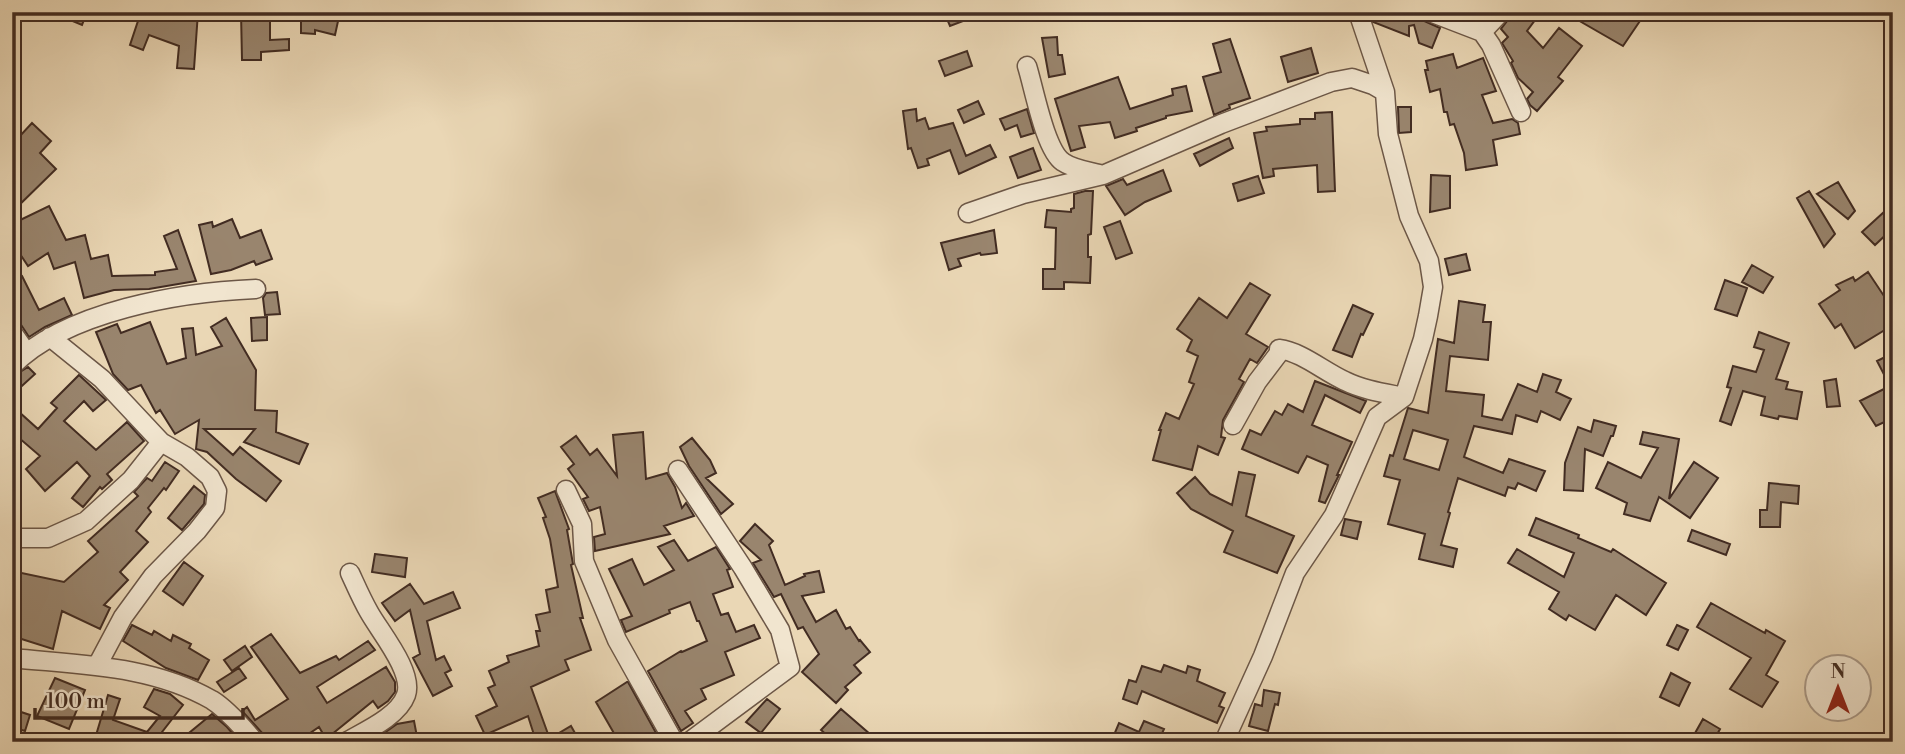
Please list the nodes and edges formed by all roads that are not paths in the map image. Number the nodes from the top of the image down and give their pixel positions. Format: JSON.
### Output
{"nodes":[{"id":1,"x":1358,"y":12,"type":"edge"},
{"id":2,"x":1430,"y":12,"type":"edge"},
{"id":3,"x":1501,"y":12,"type":"edge"},
{"id":4,"x":1482,"y":32,"type":"junction"},
{"id":5,"x":1027,"y":66,"type":"dead end"},
{"id":6,"x":1385,"y":92,"type":"junction"},
{"id":7,"x":1521,"y":112,"type":"dead end"},
{"id":8,"x":1103,"y":175,"type":"junction"},
{"id":9,"x":968,"y":213,"type":"dead end"},
{"id":10,"x":256,"y":289,"type":"dead end"},
{"id":11,"x":12,"y":331,"type":"edge"},
{"id":12,"x":50,"y":337,"type":"junction"},
{"id":13,"x":26,"y":352,"type":"junction"},
{"id":14,"x":12,"y":366,"type":"edge"},
{"id":15,"x":1405,"y":397,"type":"junction"},
{"id":16,"x":1233,"y":425,"type":"dead end"},
{"id":17,"x":161,"y":442,"type":"junction"},
{"id":18,"x":678,"y":470,"type":"dead end"},
{"id":19,"x":566,"y":490,"type":"dead end"},
{"id":20,"x":12,"y":538,"type":"edge"},
{"id":21,"x":350,"y":573,"type":"dead end"},
{"id":22,"x":12,"y":658,"type":"edge"},
{"id":23,"x":98,"y":664,"type":"junction"},
{"id":24,"x":255,"y":742,"type":"edge"},
{"id":25,"x":346,"y":742,"type":"edge"},
{"id":26,"x":674,"y":742,"type":"edge"},
{"id":27,"x":689,"y":742,"type":"edge"},
{"id":28,"x":1224,"y":742,"type":"edge"}],
"edges":[{"from":1,"to":6,"type":"street"},
{"from":2,"to":4,"type":"street"},
{"from":3,"to":4,"type":"street"},
{"from":4,"to":7,"type":"street"},
{"from":5,"to":8,"type":"street"},
{"from":6,"to":8,"type":"street"},
{"from":6,"to":15,"type":"street"},
{"from":8,"to":9,"type":"street"},
{"from":10,"to":12,"type":"street"},
{"from":11,"to":13,"type":"street"},
{"from":12,"to":13,"type":"street"},
{"from":12,"to":17,"type":"street"},
{"from":13,"to":14,"type":"street"},
{"from":15,"to":16,"type":"street"},
{"from":15,"to":28,"type":"street"},
{"from":17,"to":20,"type":"street"},
{"from":17,"to":23,"type":"street"},
{"from":18,"to":27,"type":"street"},
{"from":19,"to":26,"type":"street"},
{"from":21,"to":25,"type":"street"},
{"from":22,"to":23,"type":"street"},
{"from":23,"to":24,"type":"street"}]}
